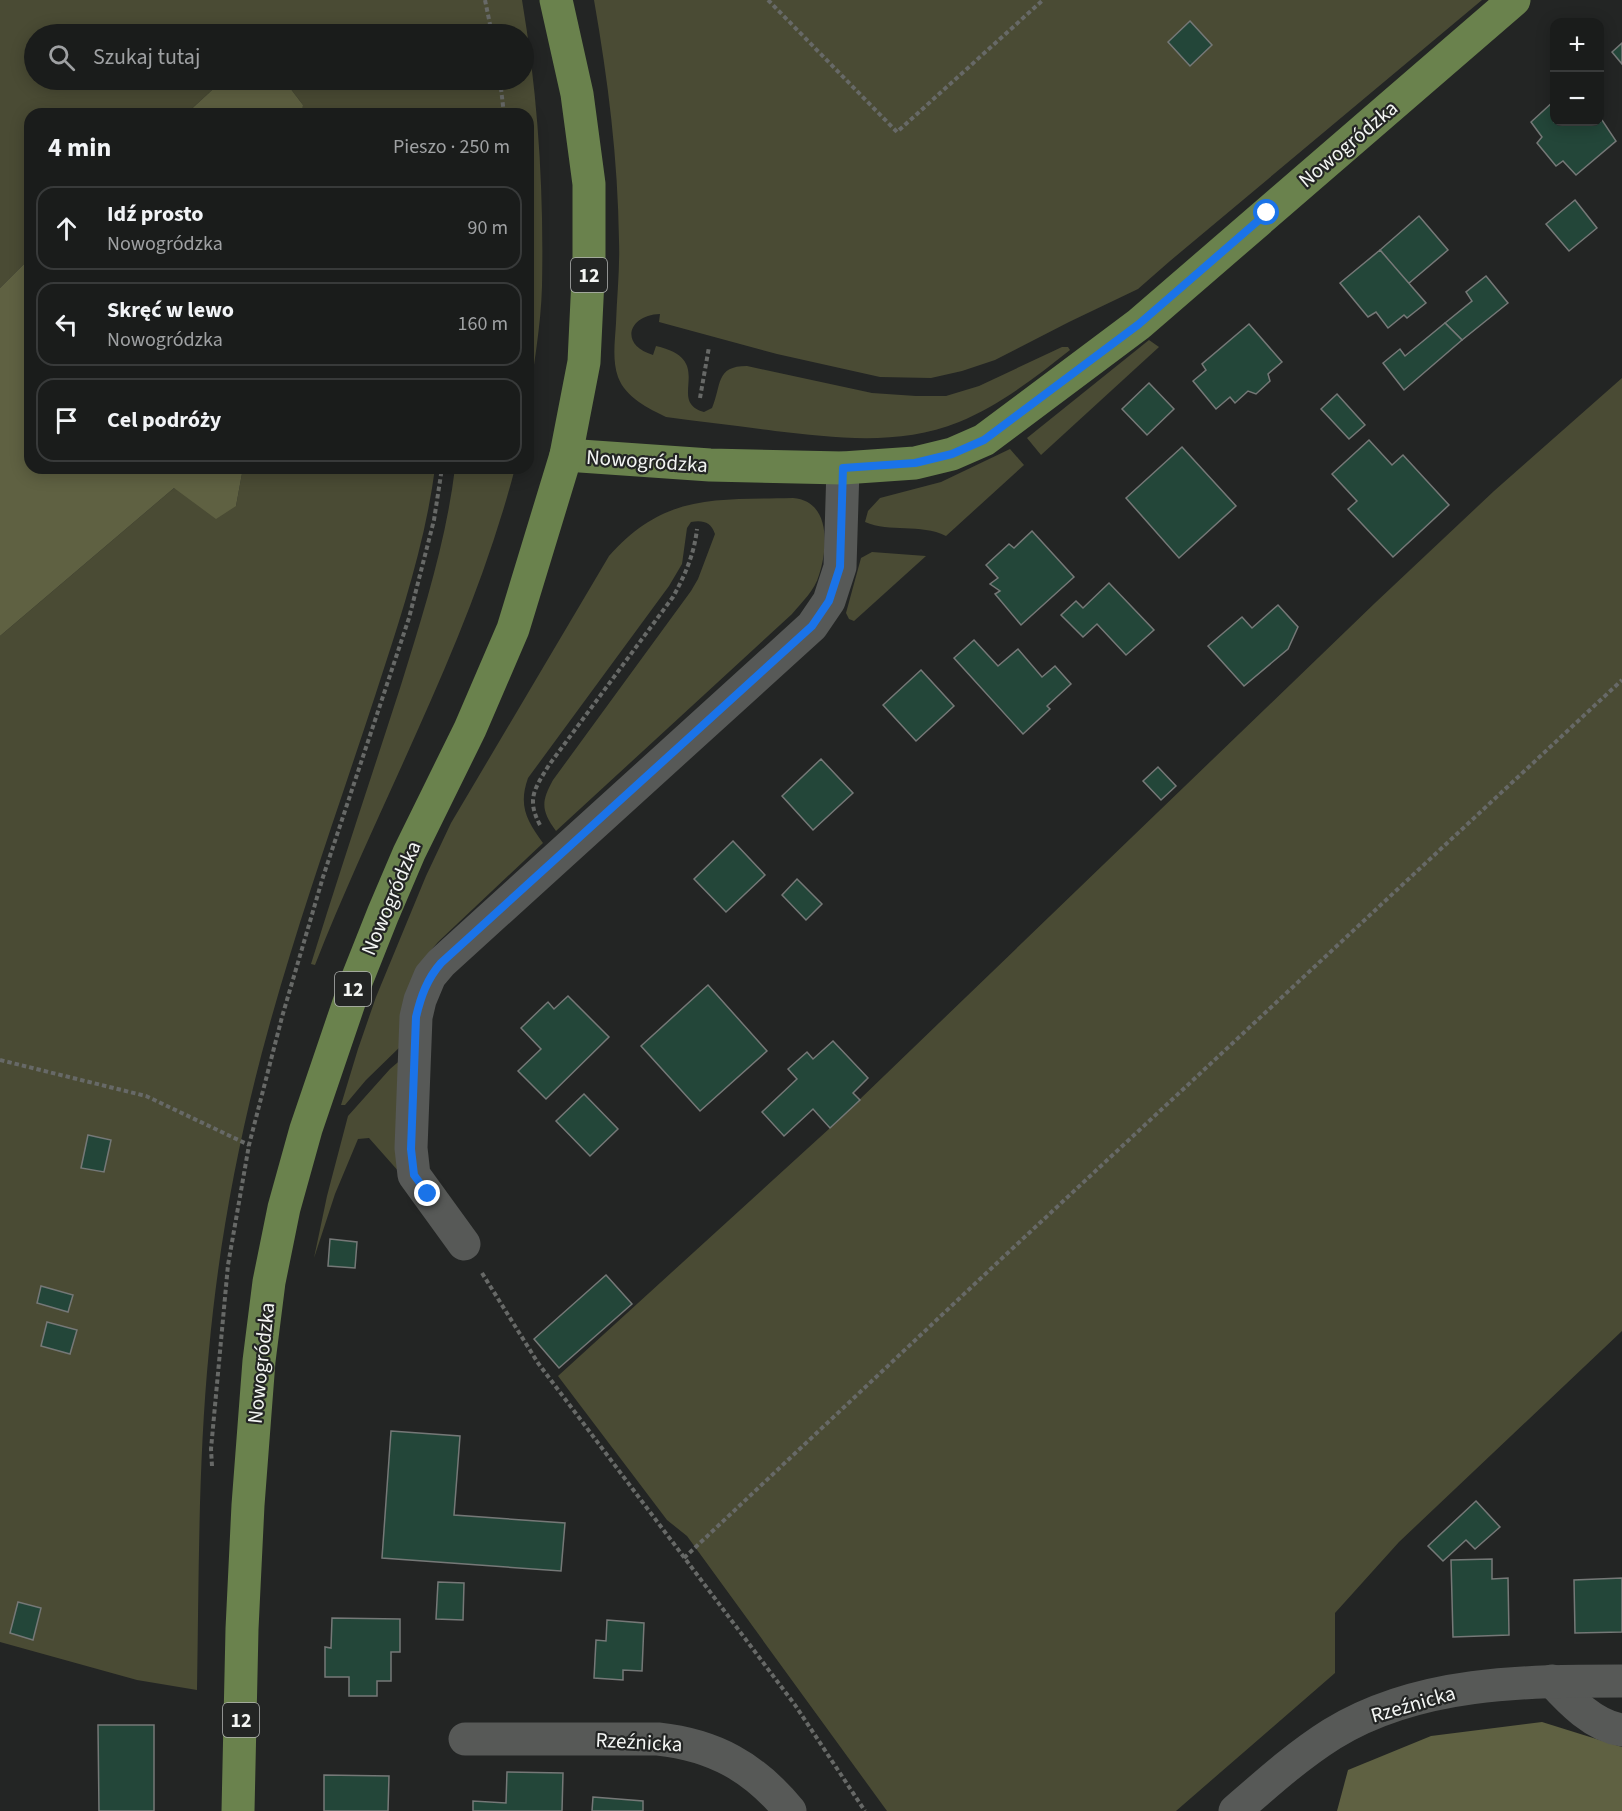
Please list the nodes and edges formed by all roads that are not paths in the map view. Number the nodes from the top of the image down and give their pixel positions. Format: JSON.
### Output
{"nodes":[{"id":1,"x":556,"y":0,"type":"edge"},
{"id":2,"x":1514,"y":0,"type":"edge"},
{"id":3,"x":566,"y":455,"type":"junction"},
{"id":4,"x":843,"y":468,"type":"junction"},
{"id":5,"x":464,"y":1244,"type":"road end"},
{"id":6,"x":1552,"y":1681,"type":"junction"},
{"id":7,"x":1622,"y":1681,"type":"edge"},
{"id":8,"x":1622,"y":1730,"type":"edge"},
{"id":9,"x":465,"y":1739,"type":"dead end"},
{"id":10,"x":238,"y":1811,"type":"edge"},
{"id":11,"x":790,"y":1811,"type":"edge"},
{"id":12,"x":1235,"y":1811,"type":"edge"}],
"edges":[{"from":1,"to":3,"type":"main road","number":"12"},
{"from":2,"to":4,"type":"main road","name":"Nowogródzka"},
{"from":3,"to":4,"type":"main road","name":"Nowogródzka"},
{"from":3,"to":10,"type":"main road","name":"Nowogródzka","number":"12"},
{"from":4,"to":5,"type":"street"},
{"from":6,"to":7,"type":"street","name":"Rzeźnicka"},
{"from":6,"to":8,"type":"street"},
{"from":6,"to":12,"type":"street","name":"Rzeźnicka"},
{"from":9,"to":11,"type":"street","name":"Rzeźnicka"}]}
